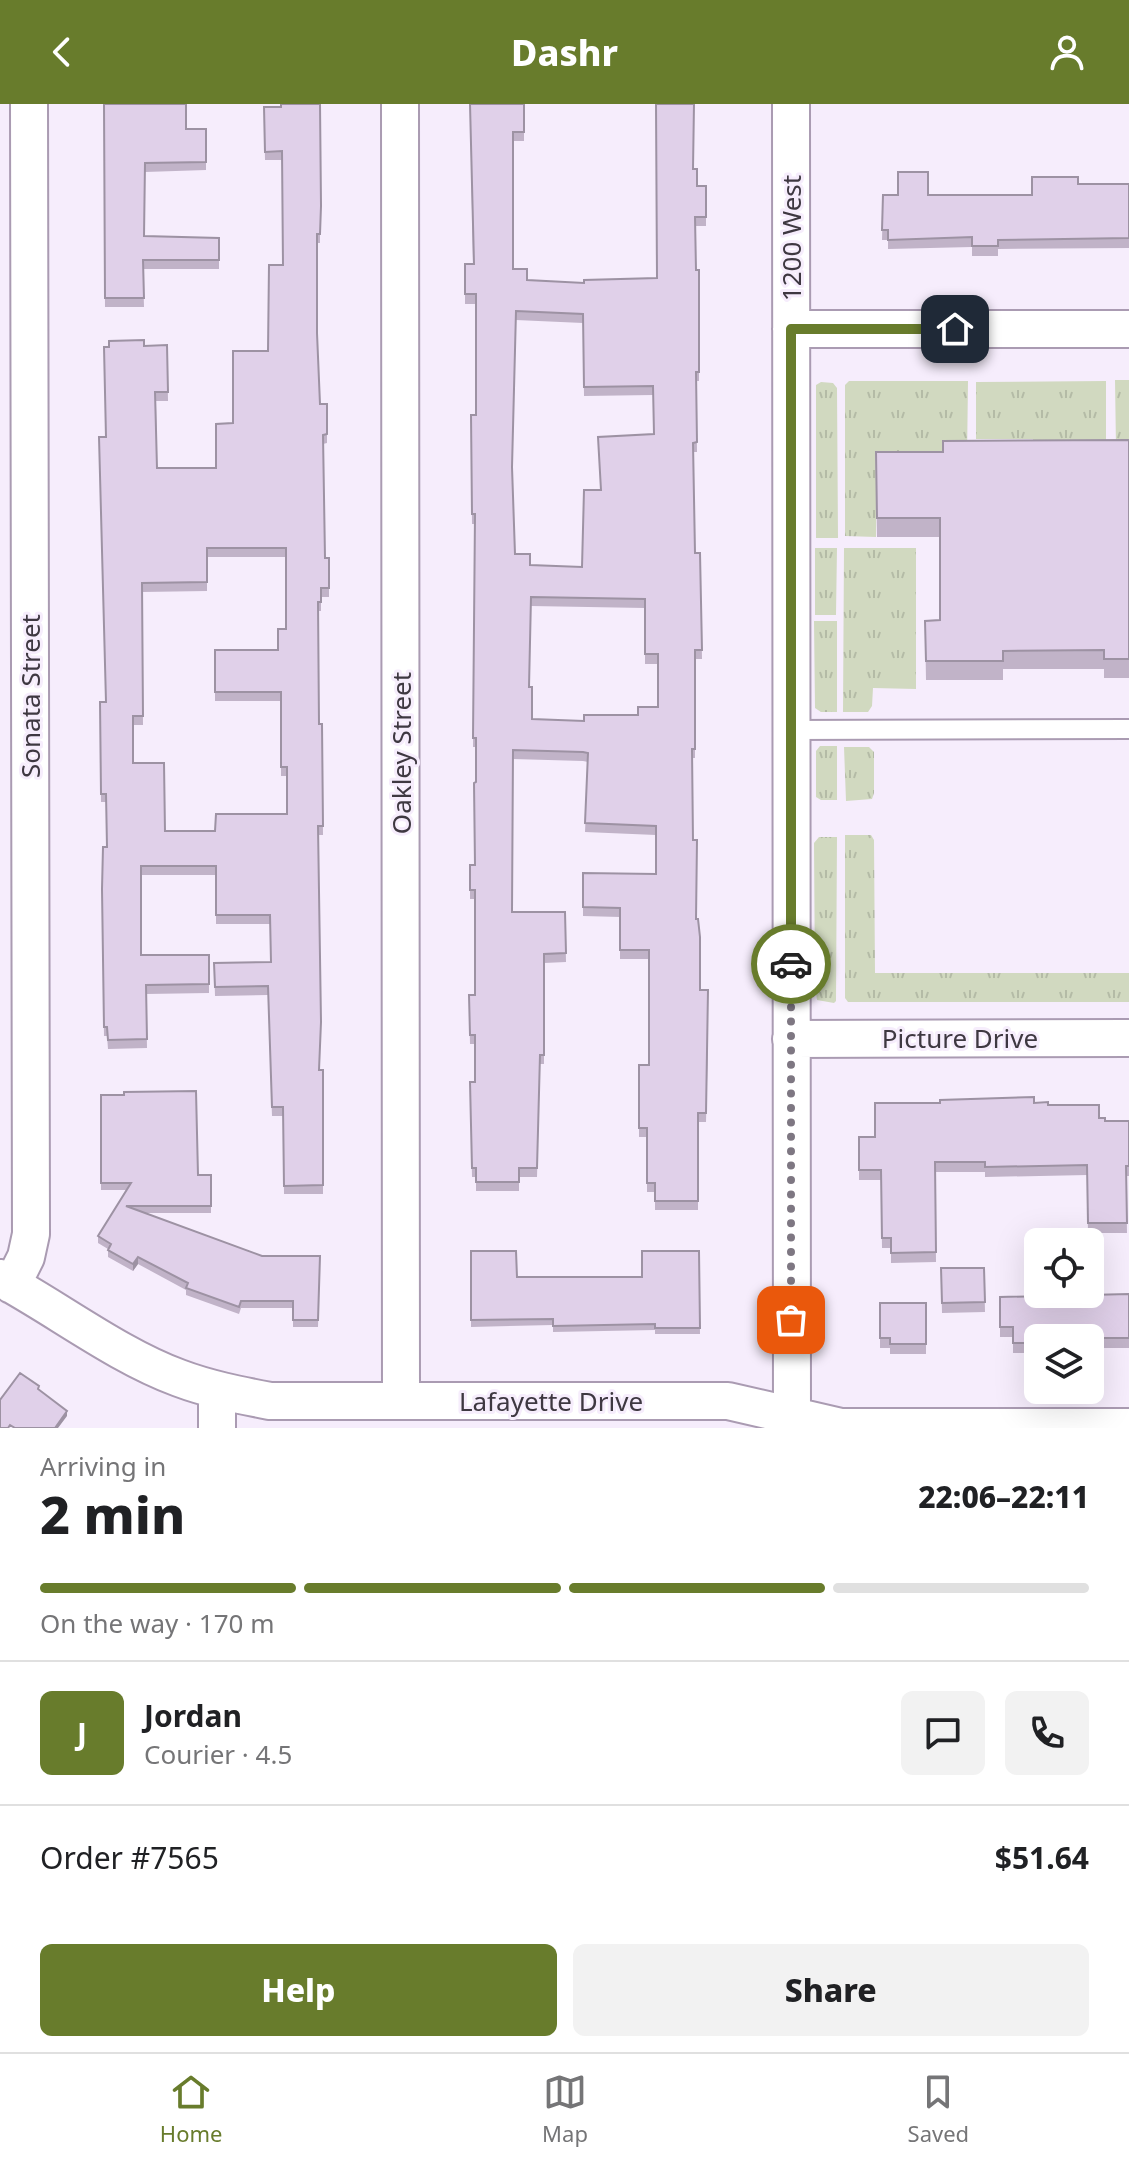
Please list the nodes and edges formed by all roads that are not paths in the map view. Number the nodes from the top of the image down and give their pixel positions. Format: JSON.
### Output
{"nodes":[{"id":1,"x":29,"y":104,"type":"edge"},
{"id":2,"x":400,"y":104,"type":"edge"},
{"id":3,"x":791,"y":104,"type":"edge"},
{"id":4,"x":791,"y":329,"type":"junction"},
{"id":5,"x":1129,"y":329,"type":"edge"},
{"id":6,"x":1129,"y":729,"type":"edge"},
{"id":7,"x":791,"y":730,"type":"junction"},
{"id":8,"x":1129,"y":1038,"type":"edge"},
{"id":9,"x":791,"y":1039,"type":"junction"},
{"id":10,"x":6,"y":1281,"type":"edge"},
{"id":11,"x":217,"y":1390,"type":"junction"},
{"id":12,"x":401,"y":1401,"type":"junction"},
{"id":13,"x":792,"y":1421,"type":"edge"},
{"id":14,"x":1129,"y":1427,"type":"edge"},
{"id":15,"x":217,"y":1428,"type":"edge"}],
"edges":[{"from":1,"to":10,"type":"street","name":"Sonata Street"},
{"from":2,"to":12,"type":"street","name":"Oakley Street"},
{"from":3,"to":4,"type":"street","name":"1200 West"},
{"from":4,"to":5,"type":"street"},
{"from":4,"to":7,"type":"street","name":"1200 West"},
{"from":6,"to":7,"type":"lane"},
{"from":7,"to":9,"type":"street","name":"1200 West"},
{"from":8,"to":9,"type":"street","name":"Picture Drive"},
{"from":9,"to":13,"type":"street","name":"1200 West"},
{"from":10,"to":11,"type":"street","name":"Lafayette Drive"},
{"from":11,"to":12,"type":"street","name":"Lafayette Drive"},
{"from":11,"to":15,"type":"street"},
{"from":12,"to":13,"type":"street","name":"Lafayette Drive"},
{"from":13,"to":14,"type":"street","name":"Lafayette Drive"}]}
